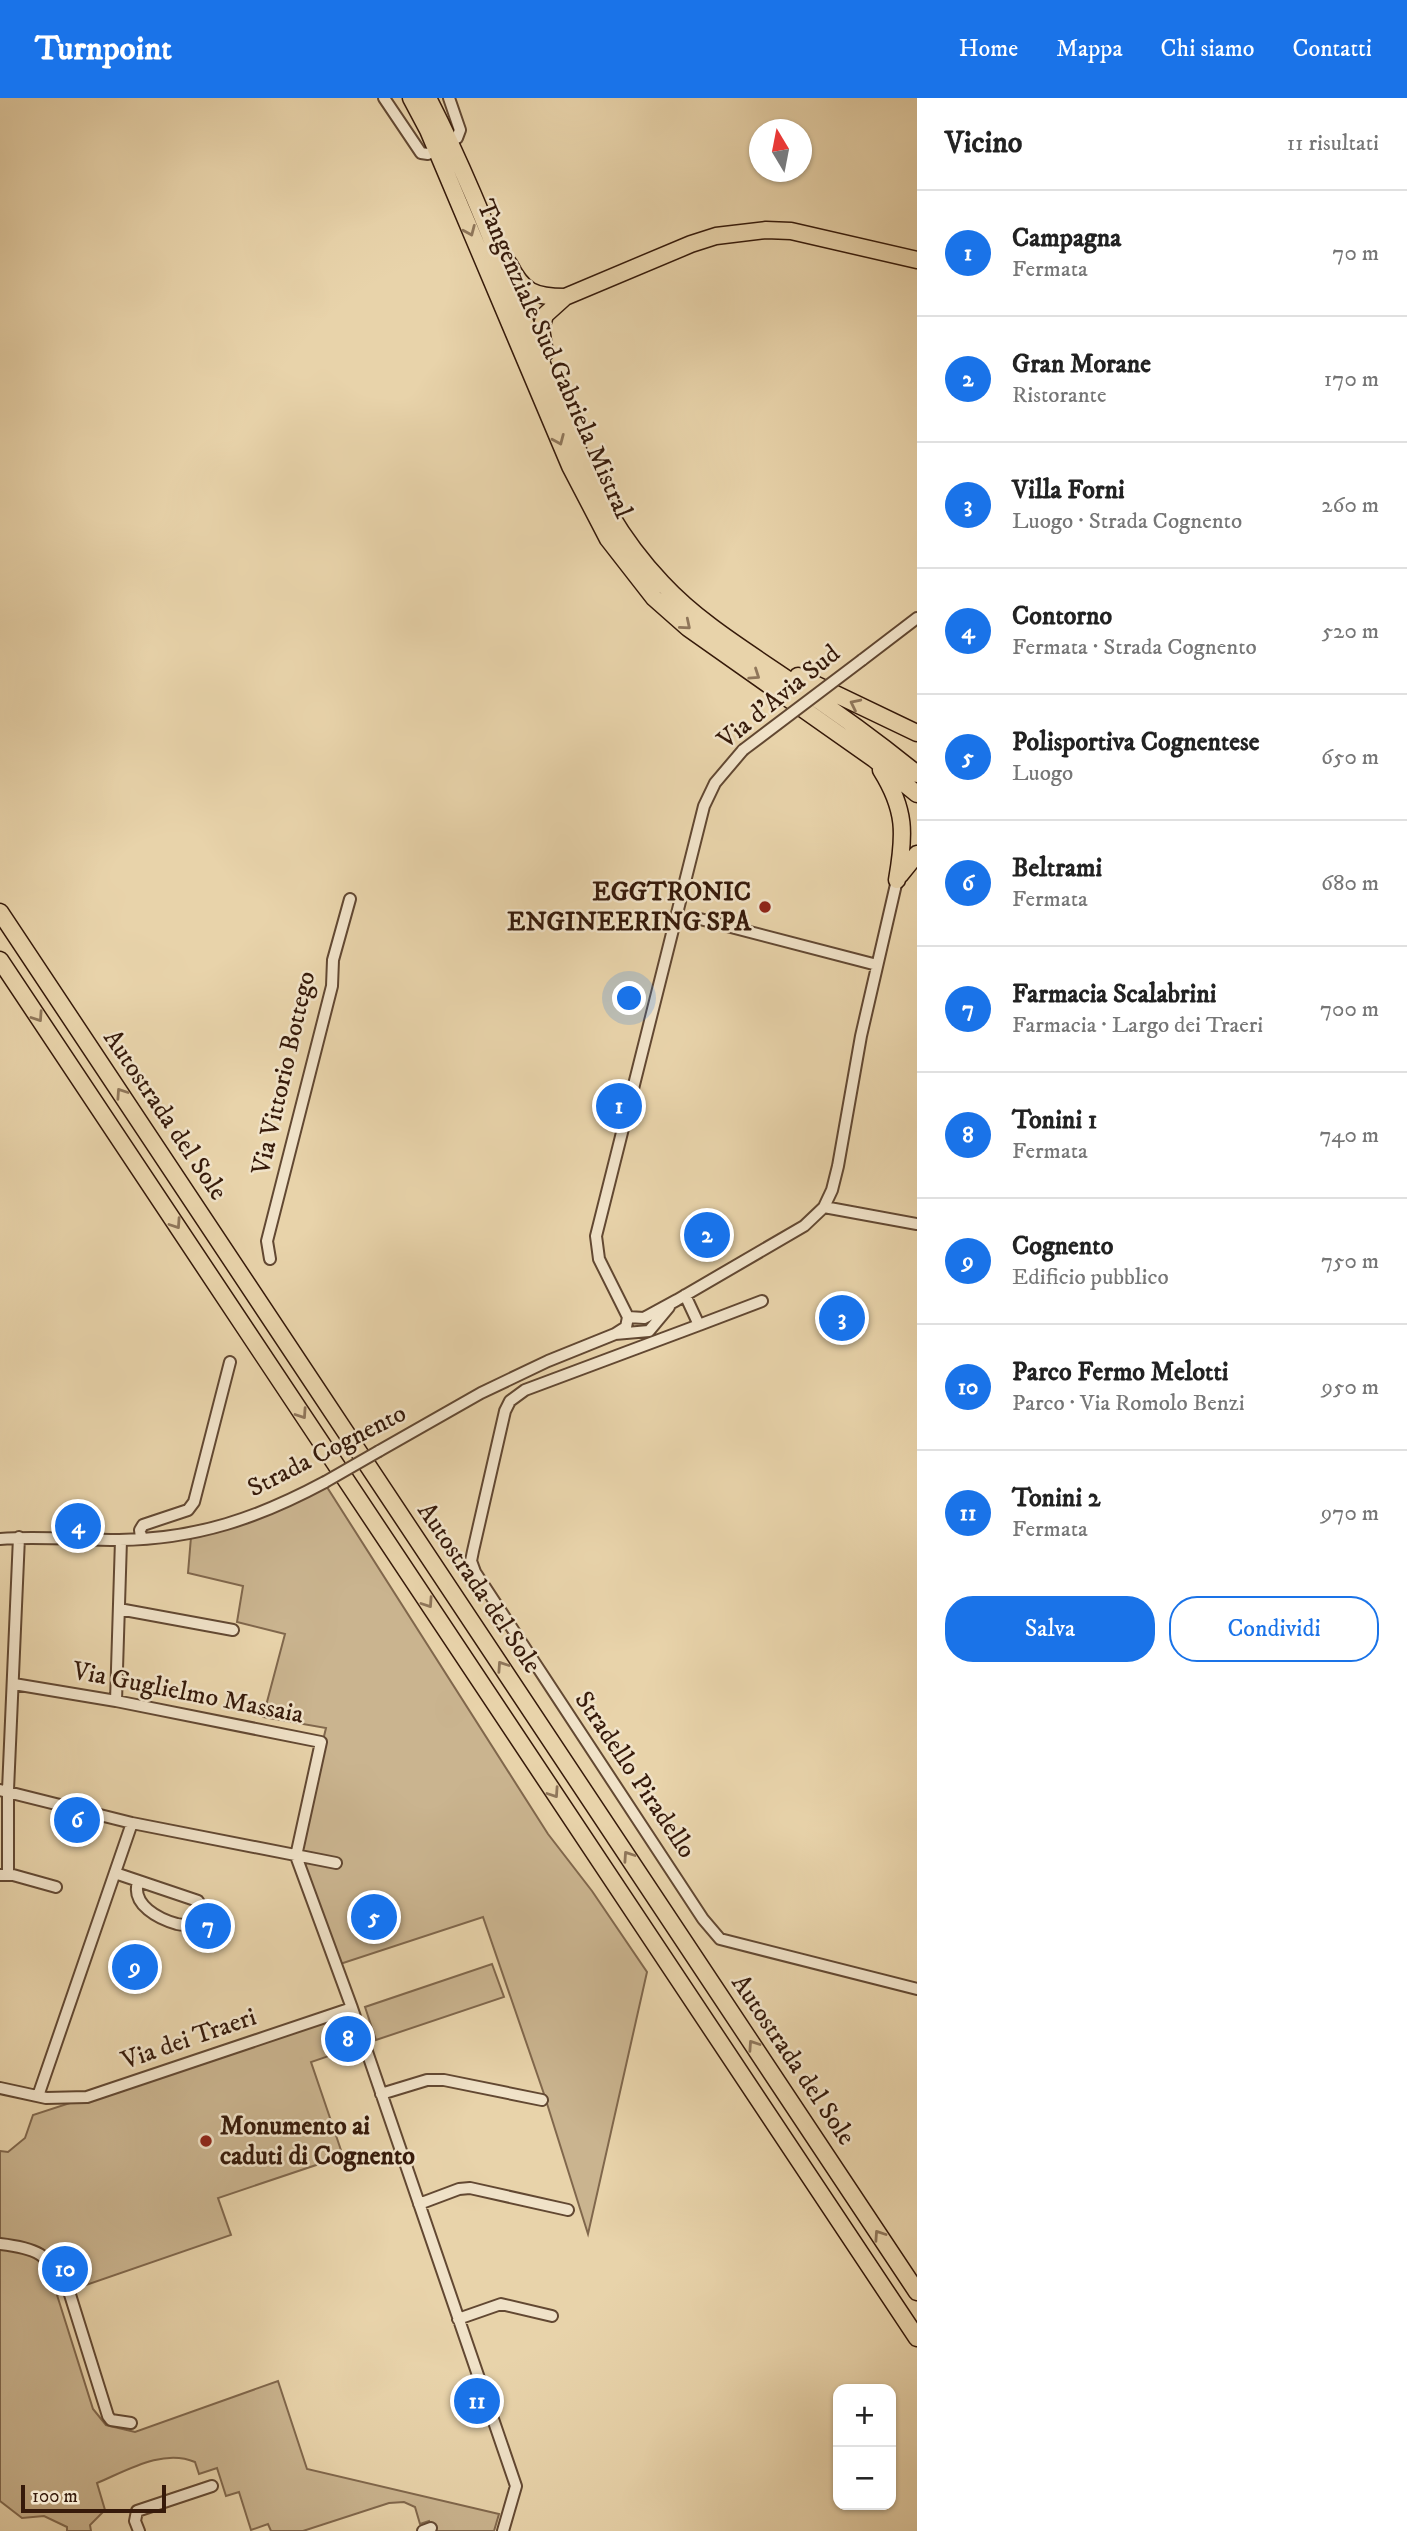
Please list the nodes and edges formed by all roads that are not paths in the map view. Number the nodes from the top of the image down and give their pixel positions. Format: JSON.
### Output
{"nodes":[{"id":1,"x":384,"y":98,"type":"edge"},
{"id":2,"x":411,"y":98,"type":"edge"},
{"id":3,"x":428,"y":98,"type":"edge"},
{"id":4,"x":449,"y":98,"type":"edge"},
{"id":5,"x":457,"y":138,"type":"dead end"},
{"id":6,"x":428,"y":154,"type":"dead end"},
{"id":7,"x":460,"y":168,"type":"junction"},
{"id":8,"x":917,"y":260,"type":"edge"},
{"id":9,"x":565,"y":296,"type":"junction"},
{"id":10,"x":566,"y":422,"type":"junction"},
{"id":11,"x":917,"y":618,"type":"edge"},
{"id":12,"x":730,"y":640,"type":"junction"},
{"id":13,"x":789,"y":689,"type":"junction"},
{"id":14,"x":917,"y":733,"type":"edge"},
{"id":15,"x":874,"y":759,"type":"junction"},
{"id":16,"x":917,"y":774,"type":"edge"},
{"id":17,"x":917,"y":794,"type":"edge"},
{"id":18,"x":917,"y":854,"type":"edge"},
{"id":19,"x":897,"y":880,"type":"junction"},
{"id":20,"x":350,"y":899,"type":"dead end"},
{"id":21,"x":0,"y":912,"type":"edge"},
{"id":22,"x":700,"y":919,"type":"dead end"},
{"id":23,"x":0,"y":960,"type":"edge"},
{"id":24,"x":877,"y":964,"type":"junction"},
{"id":25,"x":824,"y":1207,"type":"junction"},
{"id":26,"x":917,"y":1224,"type":"edge"},
{"id":27,"x":270,"y":1259,"type":"dead end"},
{"id":28,"x":681,"y":1298,"type":"junction"},
{"id":29,"x":762,"y":1301,"type":"dead end"},
{"id":30,"x":628,"y":1320,"type":"junction"},
{"id":31,"x":699,"y":1325,"type":"junction"},
{"id":32,"x":615,"y":1334,"type":"junction"},
{"id":33,"x":230,"y":1362,"type":"dead end"},
{"id":34,"x":19,"y":1537,"type":"junction"},
{"id":35,"x":141,"y":1538,"type":"junction"},
{"id":36,"x":0,"y":1539,"type":"edge"},
{"id":37,"x":121,"y":1545,"type":"junction"},
{"id":38,"x":119,"y":1609,"type":"junction"},
{"id":39,"x":233,"y":1630,"type":"dead end"},
{"id":40,"x":14,"y":1684,"type":"junction"},
{"id":41,"x":116,"y":1701,"type":"junction"},
{"id":42,"x":4,"y":1790,"type":"edge"},
{"id":43,"x":132,"y":1823,"type":"junction"},
{"id":44,"x":296,"y":1856,"type":"junction"},
{"id":45,"x":335,"y":1863,"type":"dead end"},
{"id":46,"x":115,"y":1873,"type":"junction"},
{"id":47,"x":4,"y":1875,"type":"edge"},
{"id":48,"x":138,"y":1882,"type":"junction"},
{"id":49,"x":56,"y":1887,"type":"dead end"},
{"id":50,"x":917,"y":1989,"type":"edge"},
{"id":51,"x":352,"y":2008,"type":"junction"},
{"id":52,"x":0,"y":2088,"type":"edge"},
{"id":53,"x":381,"y":2094,"type":"junction"},
{"id":54,"x":38,"y":2096,"type":"junction"},
{"id":55,"x":542,"y":2100,"type":"dead end"},
{"id":56,"x":419,"y":2204,"type":"junction"},
{"id":57,"x":568,"y":2210,"type":"dead end"},
{"id":58,"x":0,"y":2244,"type":"edge"},
{"id":59,"x":917,"y":2291,"type":"edge"},
{"id":60,"x":552,"y":2316,"type":"dead end"},
{"id":61,"x":458,"y":2319,"type":"junction"},
{"id":62,"x":917,"y":2338,"type":"edge"},
{"id":63,"x":131,"y":2423,"type":"dead end"},
{"id":64,"x":212,"y":2486,"type":"dead end"},
{"id":65,"x":138,"y":2531,"type":"edge"},
{"id":66,"x":503,"y":2531,"type":"edge"}],
"edges":[{"from":1,"to":6,"type":"street"},
{"from":2,"to":13,"type":"highway","name":"Tangenziale Sud Gabriela Mistral","one_way":true},
{"from":3,"to":7,"type":"highway","name":"Tangenziale Sud Gabriela Mistral"},
{"from":4,"to":5,"type":"street"},
{"from":7,"to":9,"type":"highway"},
{"from":7,"to":10,"type":"highway","name":"Tangenziale Sud Gabriela Mistral"},
{"from":8,"to":9,"type":"highway"},
{"from":9,"to":10,"type":"highway"},
{"from":10,"to":12,"type":"highway","name":"Tangenziale Sud Gabriela Mistral"},
{"from":11,"to":30,"type":"street","name":"Via d'Avia Sud","bridge":true},
{"from":12,"to":13,"type":"highway","name":"Tangenziale Sud Gabriela Mistral"},
{"from":14,"to":12,"type":"highway","one_way":true},
{"from":13,"to":15,"type":"highway"},
{"from":13,"to":16,"type":"highway"},
{"from":15,"to":17,"type":"highway"},
{"from":15,"to":19,"type":"highway"},
{"from":18,"to":19,"type":"highway"},
{"from":19,"to":24,"type":"street"},
{"from":20,"to":27,"type":"street","name":"Via Vittorio Bottego"},
{"from":59,"to":21,"type":"highway","name":"Autostrada del Sole","one_way":true},
{"from":22,"to":24,"type":"street"},
{"from":23,"to":62,"type":"highway","name":"Autostrada del Sole","one_way":true},
{"from":24,"to":25,"type":"street"},
{"from":25,"to":26,"type":"street"},
{"from":25,"to":28,"type":"street","name":"Strada Cognento"},
{"from":28,"to":30,"type":"street","name":"Strada Cognento"},
{"from":28,"to":31,"type":"street"},
{"from":28,"to":32,"type":"street","name":"Strada Cognento"},
{"from":29,"to":31,"type":"street"},
{"from":30,"to":32,"type":"street","name":"Strada Cognento"},
{"from":31,"to":50,"type":"street","name":"Stradello Piradello"},
{"from":32,"to":35,"type":"street","name":"Strada Cognento","bridge":true},
{"from":33,"to":35,"type":"street"},
{"from":34,"to":36,"type":"street","name":"Strada Cognento"},
{"from":34,"to":37,"type":"street","name":"Strada Cognento"},
{"from":34,"to":40,"type":"street"},
{"from":35,"to":37,"type":"street","name":"Strada Cognento"},
{"from":37,"to":38,"type":"street"},
{"from":38,"to":39,"type":"street"},
{"from":38,"to":41,"type":"street"},
{"from":40,"to":41,"type":"street","name":"Via Guglielmo Massaia"},
{"from":40,"to":42,"type":"street"},
{"from":41,"to":44,"type":"street","name":"Via Guglielmo Massaia"},
{"from":42,"to":43,"type":"street"},
{"from":42,"to":47,"type":"street"},
{"from":43,"to":44,"type":"street"},
{"from":43,"to":46,"type":"street"},
{"from":44,"to":45,"type":"street"},
{"from":44,"to":51,"type":"street"},
{"from":46,"to":48,"type":"street"},
{"from":46,"to":54,"type":"street"},
{"from":47,"to":49,"type":"street"},
{"from":48,"to":48,"type":"street"},
{"from":51,"to":53,"type":"street"},
{"from":51,"to":54,"type":"street","name":"Via dei Traeri"},
{"from":52,"to":54,"type":"street","name":"Via dei Traeri"},
{"from":53,"to":55,"type":"street"},
{"from":53,"to":56,"type":"street"},
{"from":56,"to":57,"type":"street"},
{"from":56,"to":61,"type":"street"},
{"from":58,"to":63,"type":"street"},
{"from":60,"to":61,"type":"street"},
{"from":61,"to":66,"type":"street"},
{"from":64,"to":65,"type":"street"}]}
